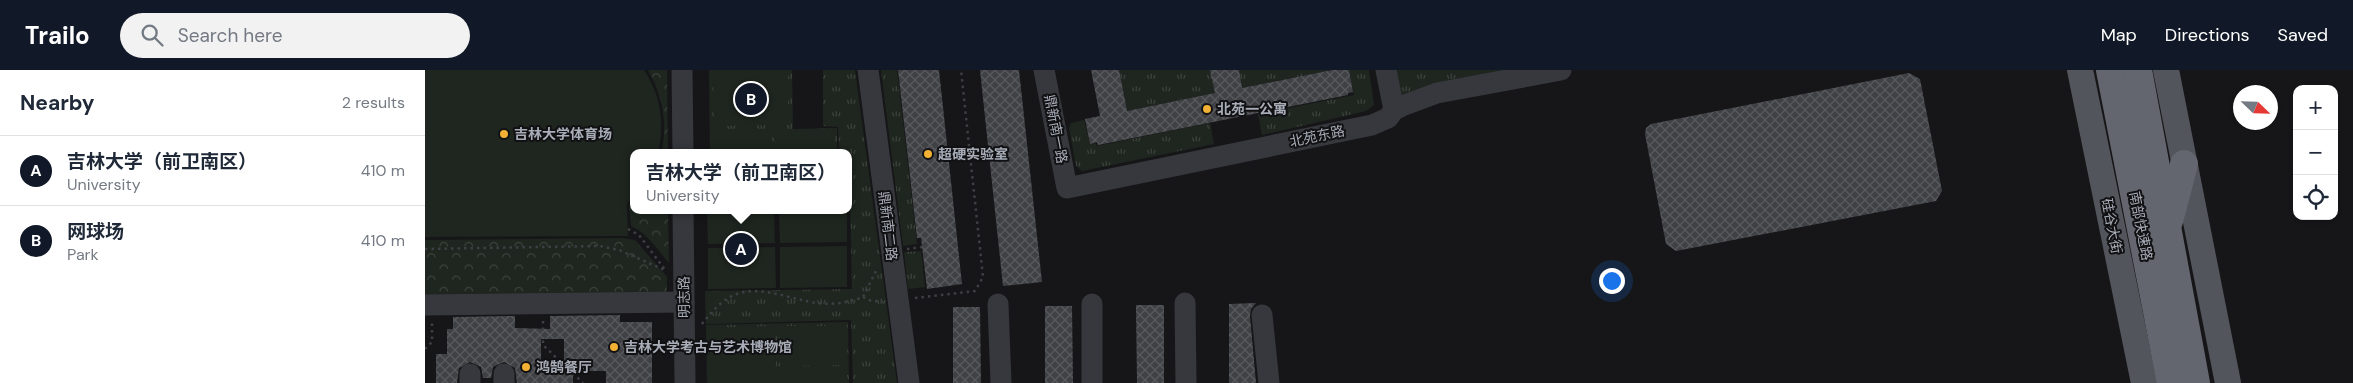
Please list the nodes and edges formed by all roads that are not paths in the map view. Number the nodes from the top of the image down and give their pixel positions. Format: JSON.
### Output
{"nodes":[{"id":1,"x":682,"y":70,"type":"edge"},
{"id":2,"x":868,"y":70,"type":"edge"},
{"id":3,"x":1044,"y":70,"type":"edge"},
{"id":4,"x":1386,"y":70,"type":"edge"},
{"id":5,"x":1561,"y":70,"type":"edge"},
{"id":6,"x":2080,"y":70,"type":"edge"},
{"id":7,"x":2110,"y":70,"type":"edge"},
{"id":8,"x":2138,"y":70,"type":"edge"},
{"id":9,"x":2166,"y":70,"type":"edge"},
{"id":10,"x":1394,"y":110,"type":"junction"},
{"id":11,"x":683,"y":149,"type":"edge"},
{"id":12,"x":2184,"y":164,"type":"junction"},
{"id":13,"x":1067,"y":188,"type":"joint"},
{"id":14,"x":683,"y":214,"type":"edge"},
{"id":15,"x":2167,"y":230,"type":"junction"},
{"id":16,"x":684,"y":302,"type":"junction"},
{"id":17,"x":1185,"y":303,"type":"dead end"},
{"id":18,"x":999,"y":304,"type":"dead end"},
{"id":19,"x":1091,"y":304,"type":"dead end"},
{"id":20,"x":429,"y":313,"type":"edge"},
{"id":21,"x":1262,"y":314,"type":"dead end"},
{"id":22,"x":685,"y":383,"type":"edge"},
{"id":23,"x":909,"y":383,"type":"edge"},
{"id":24,"x":1001,"y":383,"type":"edge"},
{"id":25,"x":1093,"y":383,"type":"edge"},
{"id":26,"x":1186,"y":383,"type":"edge"},
{"id":27,"x":1269,"y":383,"type":"edge"},
{"id":28,"x":2143,"y":383,"type":"edge"},
{"id":29,"x":2171,"y":383,"type":"edge"},
{"id":30,"x":2196,"y":383,"type":"edge"},
{"id":31,"x":2227,"y":383,"type":"edge"}],
"edges":[{"from":1,"to":11,"type":"lane"},
{"from":2,"to":23,"type":"lane","name":"鼎新南二路"},
{"from":3,"to":13,"type":"lane","name":"鼎新南一路"},
{"from":4,"to":10,"type":"lane"},
{"from":5,"to":10,"type":"lane","name":"北苑东路"},
{"from":6,"to":28,"type":"main road","name":"硅谷大街"},
{"from":7,"to":29,"type":"highway","name":"南部快速路"},
{"from":8,"to":15,"type":"highway","name":"南部快速路"},
{"from":9,"to":12,"type":"main road"},
{"from":10,"to":13,"type":"lane","name":"北苑东路"},
{"from":12,"to":15,"type":"highway"},
{"from":12,"to":31,"type":"main road"},
{"from":14,"to":16,"type":"lane","name":"明志路"},
{"from":15,"to":30,"type":"highway","name":"南部快速路"},
{"from":16,"to":20,"type":"lane"},
{"from":16,"to":22,"type":"lane","name":"明志路"},
{"from":17,"to":26,"type":"lane"},
{"from":18,"to":24,"type":"lane"},
{"from":19,"to":25,"type":"lane"},
{"from":21,"to":27,"type":"lane"}]}
